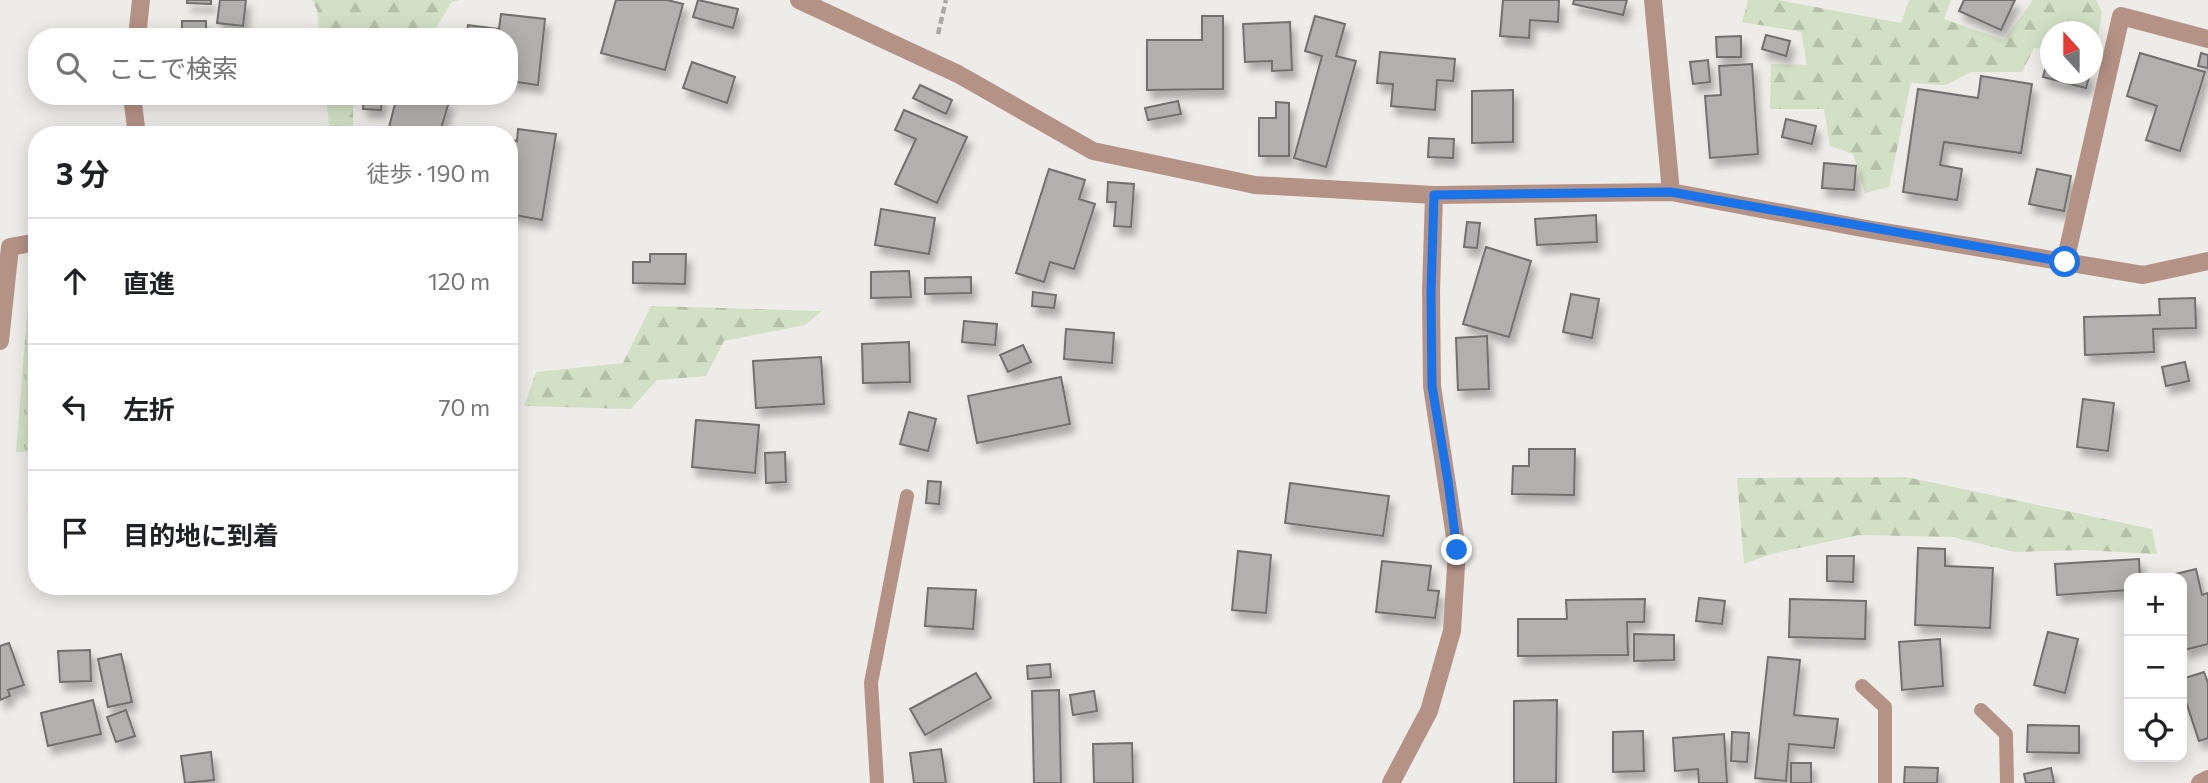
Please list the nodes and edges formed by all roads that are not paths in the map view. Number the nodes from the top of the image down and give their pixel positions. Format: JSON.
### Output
{"nodes":[{"id":1,"x":141,"y":0,"type":"edge"},
{"id":2,"x":799,"y":0,"type":"edge"},
{"id":3,"x":1653,"y":0,"type":"edge"},
{"id":4,"x":138,"y":28,"type":"edge"},
{"id":5,"x":2208,"y":40,"type":"edge"},
{"id":6,"x":133,"y":105,"type":"edge"},
{"id":7,"x":136,"y":126,"type":"edge"},
{"id":8,"x":1671,"y":192,"type":"junction"},
{"id":9,"x":1434,"y":195,"type":"junction"},
{"id":10,"x":28,"y":244,"type":"edge"},
{"id":11,"x":2065,"y":262,"type":"junction"},
{"id":12,"x":2207,"y":267,"type":"edge"},
{"id":13,"x":0,"y":341,"type":"edge"},
{"id":14,"x":907,"y":496,"type":"dead end"},
{"id":15,"x":1862,"y":686,"type":"dead end"},
{"id":16,"x":1981,"y":710,"type":"dead end"},
{"id":17,"x":2208,"y":779,"type":"edge"},
{"id":18,"x":877,"y":783,"type":"edge"},
{"id":19,"x":1391,"y":783,"type":"edge"},
{"id":20,"x":1885,"y":783,"type":"edge"},
{"id":21,"x":2007,"y":783,"type":"edge"},
{"id":22,"x":2200,"y":783,"type":"edge"}],
"edges":[{"from":1,"to":4,"type":"street"},
{"from":2,"to":9,"type":"street"},
{"from":3,"to":8,"type":"street"},
{"from":5,"to":11,"type":"street"},
{"from":6,"to":7,"type":"street"},
{"from":8,"to":9,"type":"street"},
{"from":8,"to":11,"type":"street"},
{"from":9,"to":19,"type":"street"},
{"from":10,"to":13,"type":"street"},
{"from":11,"to":12,"type":"street"},
{"from":14,"to":18,"type":"lane"},
{"from":15,"to":20,"type":"lane"},
{"from":16,"to":21,"type":"lane"},
{"from":17,"to":22,"type":"street"}]}
